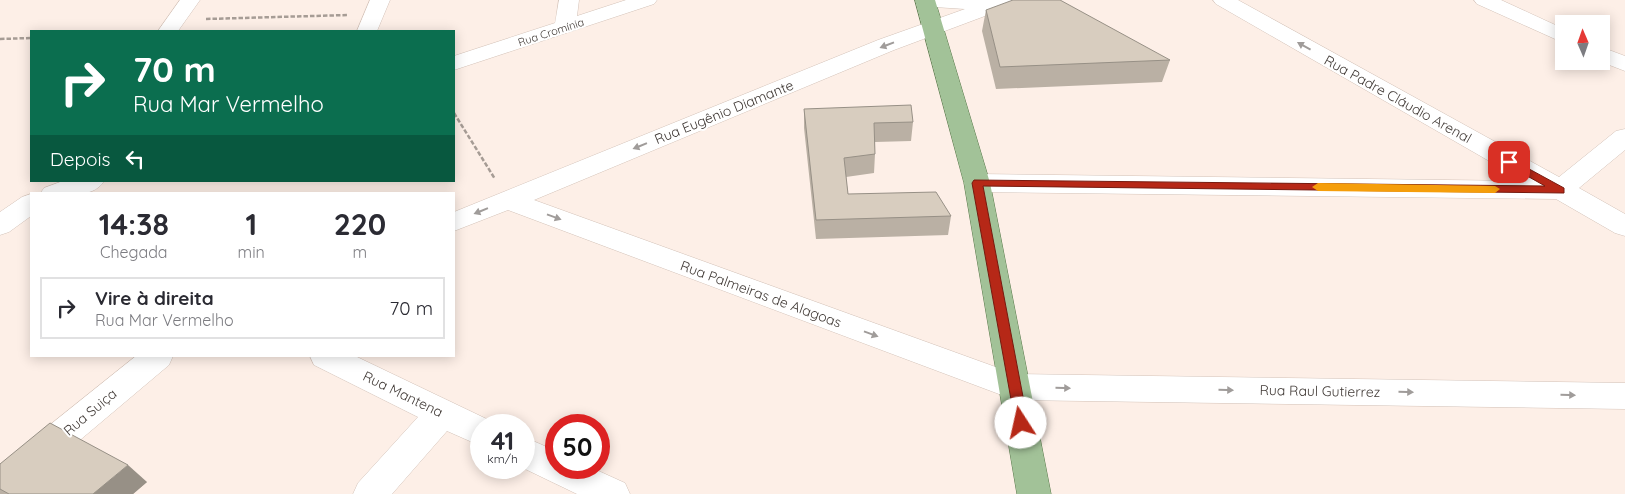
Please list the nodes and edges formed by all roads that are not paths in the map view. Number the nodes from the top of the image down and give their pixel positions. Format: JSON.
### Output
{"nodes":[{"id":1,"x":190,"y":0,"type":"edge"},
{"id":2,"x":569,"y":0,"type":"edge"},
{"id":3,"x":647,"y":0,"type":"edge"},
{"id":4,"x":1223,"y":0,"type":"edge"},
{"id":5,"x":1484,"y":0,"type":"edge"},
{"id":6,"x":926,"y":1,"type":"edge"},
{"id":7,"x":1003,"y":2,"type":"edge"},
{"id":8,"x":172,"y":26,"type":"edge"},
{"id":9,"x":566,"y":27,"type":"junction"},
{"id":10,"x":933,"y":29,"type":"junction"},
{"id":11,"x":1555,"y":32,"type":"edge"},
{"id":12,"x":1610,"y":58,"type":"edge"},
{"id":13,"x":455,"y":63,"type":"edge"},
{"id":14,"x":1625,"y":64,"type":"edge"},
{"id":15,"x":1625,"y":137,"type":"edge"},
{"id":16,"x":55,"y":182,"type":"edge"},
{"id":17,"x":88,"y":182,"type":"edge"},
{"id":18,"x":977,"y":183,"type":"junction"},
{"id":19,"x":1560,"y":190,"type":"junction"},
{"id":20,"x":44,"y":192,"type":"edge"},
{"id":21,"x":59,"y":192,"type":"edge"},
{"id":22,"x":508,"y":200,"type":"junction"},
{"id":23,"x":455,"y":222,"type":"edge"},
{"id":24,"x":1625,"y":226,"type":"edge"},
{"id":25,"x":157,"y":357,"type":"edge"},
{"id":26,"x":327,"y":357,"type":"edge"},
{"id":27,"x":1014,"y":387,"type":"junction"},
{"id":28,"x":1625,"y":396,"type":"edge"},
{"id":29,"x":442,"y":413,"type":"junction"},
{"id":30,"x":470,"y":427,"type":"edge"},
{"id":31,"x":582,"y":479,"type":"edge"},
{"id":32,"x":0,"y":486,"type":"edge"},
{"id":33,"x":370,"y":494,"type":"edge"},
{"id":34,"x":613,"y":494,"type":"edge"},
{"id":35,"x":1034,"y":494,"type":"edge"}],
"edges":[{"from":1,"to":8,"type":"street"},
{"from":2,"to":9,"type":"street"},
{"from":3,"to":9,"type":"street","name":"Rua Cromínia"},
{"from":19,"to":4,"type":"street","name":"Rua Padre Cláudio Arenal","one_way":true},
{"from":5,"to":11,"type":"street"},
{"from":6,"to":7,"type":"street","name":"Rua Eugênio Diamante"},
{"from":6,"to":10,"type":"main road"},
{"from":7,"to":10,"type":"street","name":"Rua Eugênio Diamante"},
{"from":9,"to":13,"type":"street","name":"Rua Cromínia"},
{"from":10,"to":18,"type":"main road"},
{"from":10,"to":22,"type":"street","name":"Rua Eugênio Diamante","one_way":true},
{"from":12,"to":14,"type":"street"},
{"from":15,"to":19,"type":"street"},
{"from":16,"to":20,"type":"street"},
{"from":17,"to":21,"type":"street"},
{"from":18,"to":19,"type":"street"},
{"from":18,"to":27,"type":"main road"},
{"from":19,"to":24,"type":"street","name":"Rua Padre Cláudio Arenal"},
{"from":22,"to":23,"type":"street","name":"Rua Eugênio Diamante","one_way":true},
{"from":22,"to":27,"type":"street","name":"Rua Palmeiras de Alagoas","one_way":true},
{"from":25,"to":32,"type":"street","name":"Rua Suiça"},
{"from":26,"to":29,"type":"street","name":"Rua Mantena"},
{"from":27,"to":28,"type":"street","name":"Rua Raul Gutierrez","one_way":true},
{"from":27,"to":35,"type":"main road"},
{"from":29,"to":30,"type":"street","name":"Rua Mantena"},
{"from":29,"to":33,"type":"street"},
{"from":31,"to":34,"type":"street"}]}
